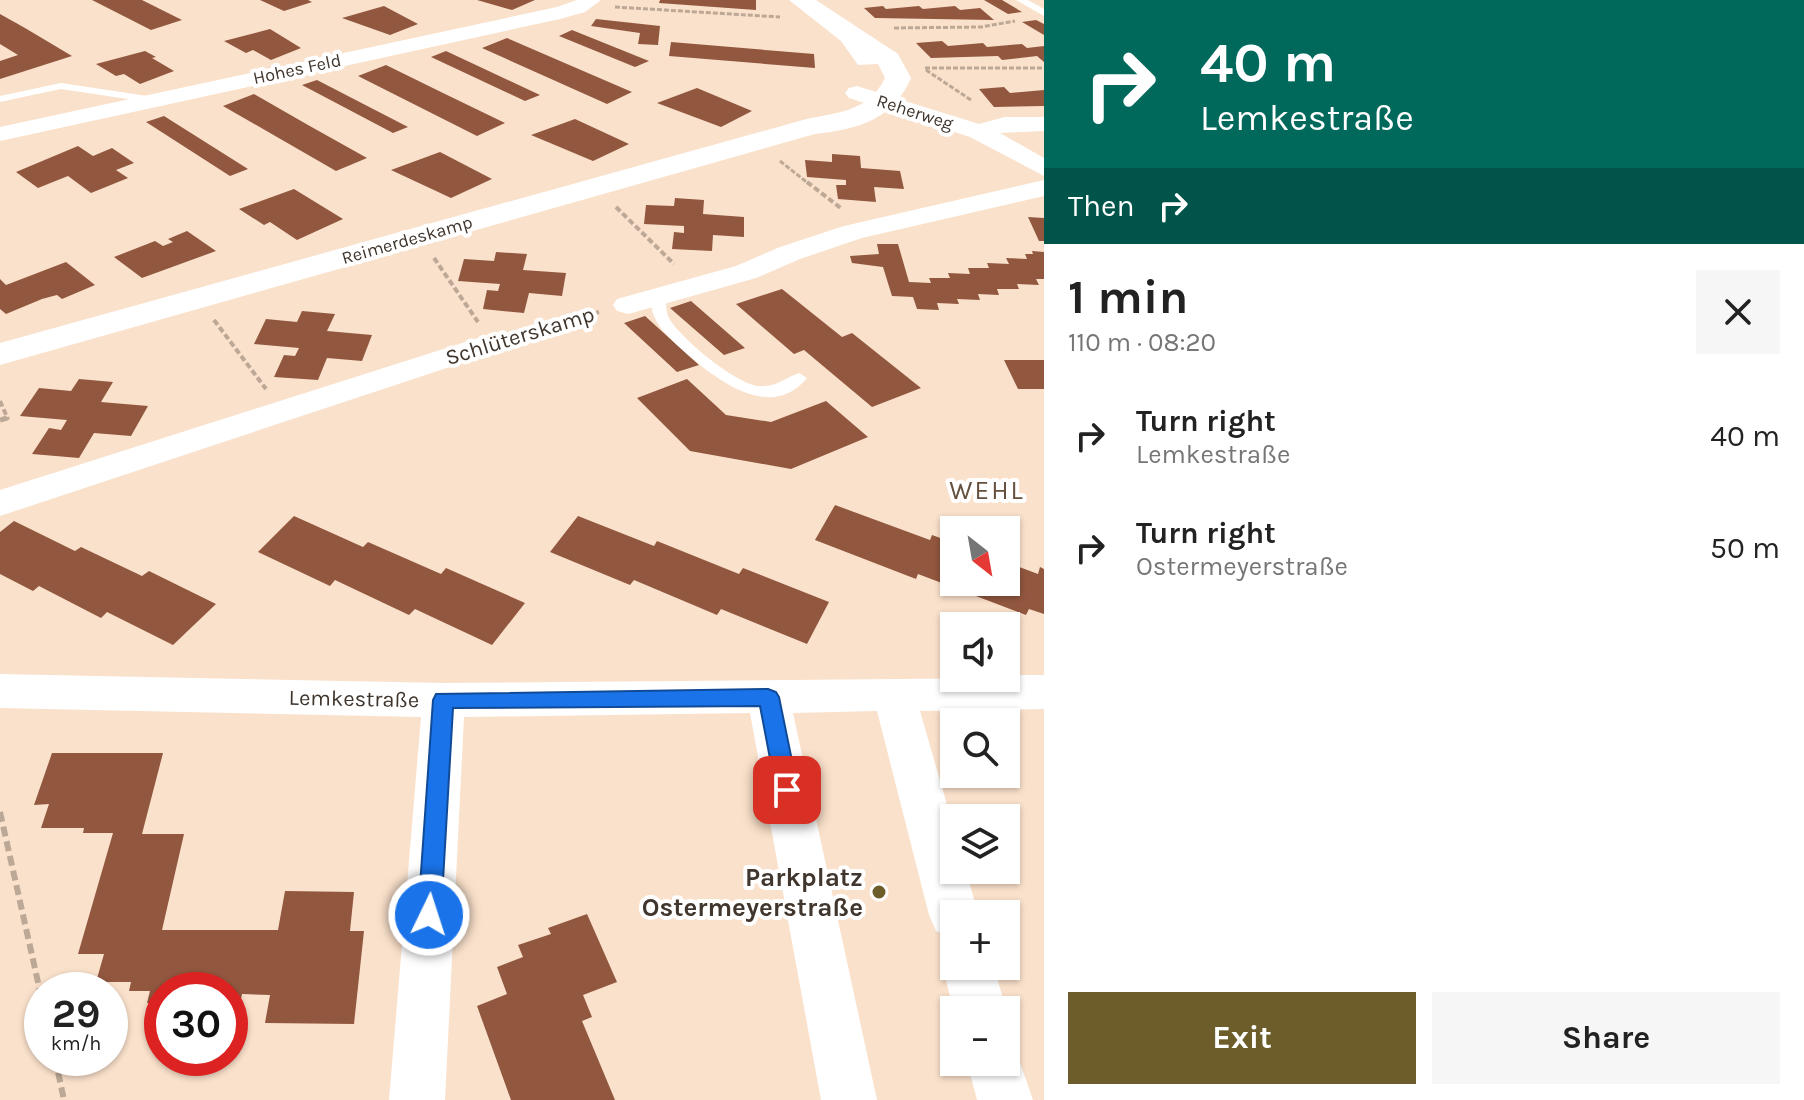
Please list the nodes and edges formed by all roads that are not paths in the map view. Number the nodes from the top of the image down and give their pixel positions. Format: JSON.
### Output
{"nodes":[{"id":1,"x":1021,"y":0,"type":"edge"},
{"id":2,"x":591,"y":1,"type":"edge"},
{"id":3,"x":793,"y":9,"type":"edge"},
{"id":4,"x":1044,"y":13,"type":"edge"},
{"id":5,"x":850,"y":36,"type":"junction"},
{"id":6,"x":857,"y":93,"type":"junction"},
{"id":7,"x":0,"y":99,"type":"edge"},
{"id":8,"x":154,"y":100,"type":"junction"},
{"id":9,"x":885,"y":102,"type":"junction"},
{"id":10,"x":1044,"y":124,"type":"edge"},
{"id":11,"x":813,"y":126,"type":"junction"},
{"id":12,"x":979,"y":132,"type":"junction"},
{"id":13,"x":0,"y":134,"type":"edge"},
{"id":14,"x":1044,"y":168,"type":"edge"},
{"id":15,"x":1044,"y":188,"type":"edge"},
{"id":16,"x":658,"y":297,"type":"junction"},
{"id":17,"x":628,"y":305,"type":"road end"},
{"id":18,"x":487,"y":344,"type":"road end"},
{"id":19,"x":0,"y":354,"type":"edge"},
{"id":20,"x":799,"y":378,"type":"dead end"},
{"id":21,"x":0,"y":503,"type":"edge"},
{"id":22,"x":0,"y":691,"type":"edge"},
{"id":23,"x":1044,"y":692,"type":"edge"},
{"id":24,"x":894,"y":695,"type":"junction"},
{"id":25,"x":768,"y":697,"type":"junction"},
{"id":26,"x":444,"y":700,"type":"junction"},
{"id":27,"x":950,"y":900,"type":"edge"},
{"id":28,"x":998,"y":1076,"type":"edge"},
{"id":29,"x":417,"y":1100,"type":"edge"},
{"id":30,"x":849,"y":1100,"type":"edge"},
{"id":31,"x":1005,"y":1100,"type":"edge"}],
"edges":[{"from":1,"to":4,"type":"lane"},
{"from":2,"to":8,"type":"street","name":"Hohes Feld"},
{"from":3,"to":5,"type":"main road","name":"Reherweg"},
{"from":5,"to":6,"type":"main road","name":"Reherweg"},
{"from":5,"to":9,"type":"main road"},
{"from":6,"to":9,"type":"street","name":"Reherweg"},
{"from":6,"to":11,"type":"main road","name":"Reimerdeskamp"},
{"from":7,"to":8,"type":"lane"},
{"from":8,"to":13,"type":"street","name":"Hohes Feld"},
{"from":9,"to":11,"type":"main road","name":"Reimerdeskamp"},
{"from":9,"to":12,"type":"street","name":"Reherweg"},
{"from":10,"to":12,"type":"street"},
{"from":11,"to":19,"type":"main road","name":"Reimerdeskamp"},
{"from":12,"to":14,"type":"street","name":"Reherweg"},
{"from":15,"to":16,"type":"street"},
{"from":16,"to":17,"type":"street"},
{"from":16,"to":20,"type":"lane"},
{"from":18,"to":21,"type":"street","name":"Schlüterskamp"},
{"from":22,"to":26,"type":"street","name":"Lemkestraße"},
{"from":23,"to":24,"type":"street","name":"Lemkestraße"},
{"from":24,"to":25,"type":"street","name":"Lemkestraße"},
{"from":24,"to":27,"type":"street"},
{"from":25,"to":26,"type":"street","name":"Lemkestraße"},
{"from":25,"to":30,"type":"street"},
{"from":26,"to":29,"type":"street"},
{"from":28,"to":31,"type":"street"}]}
